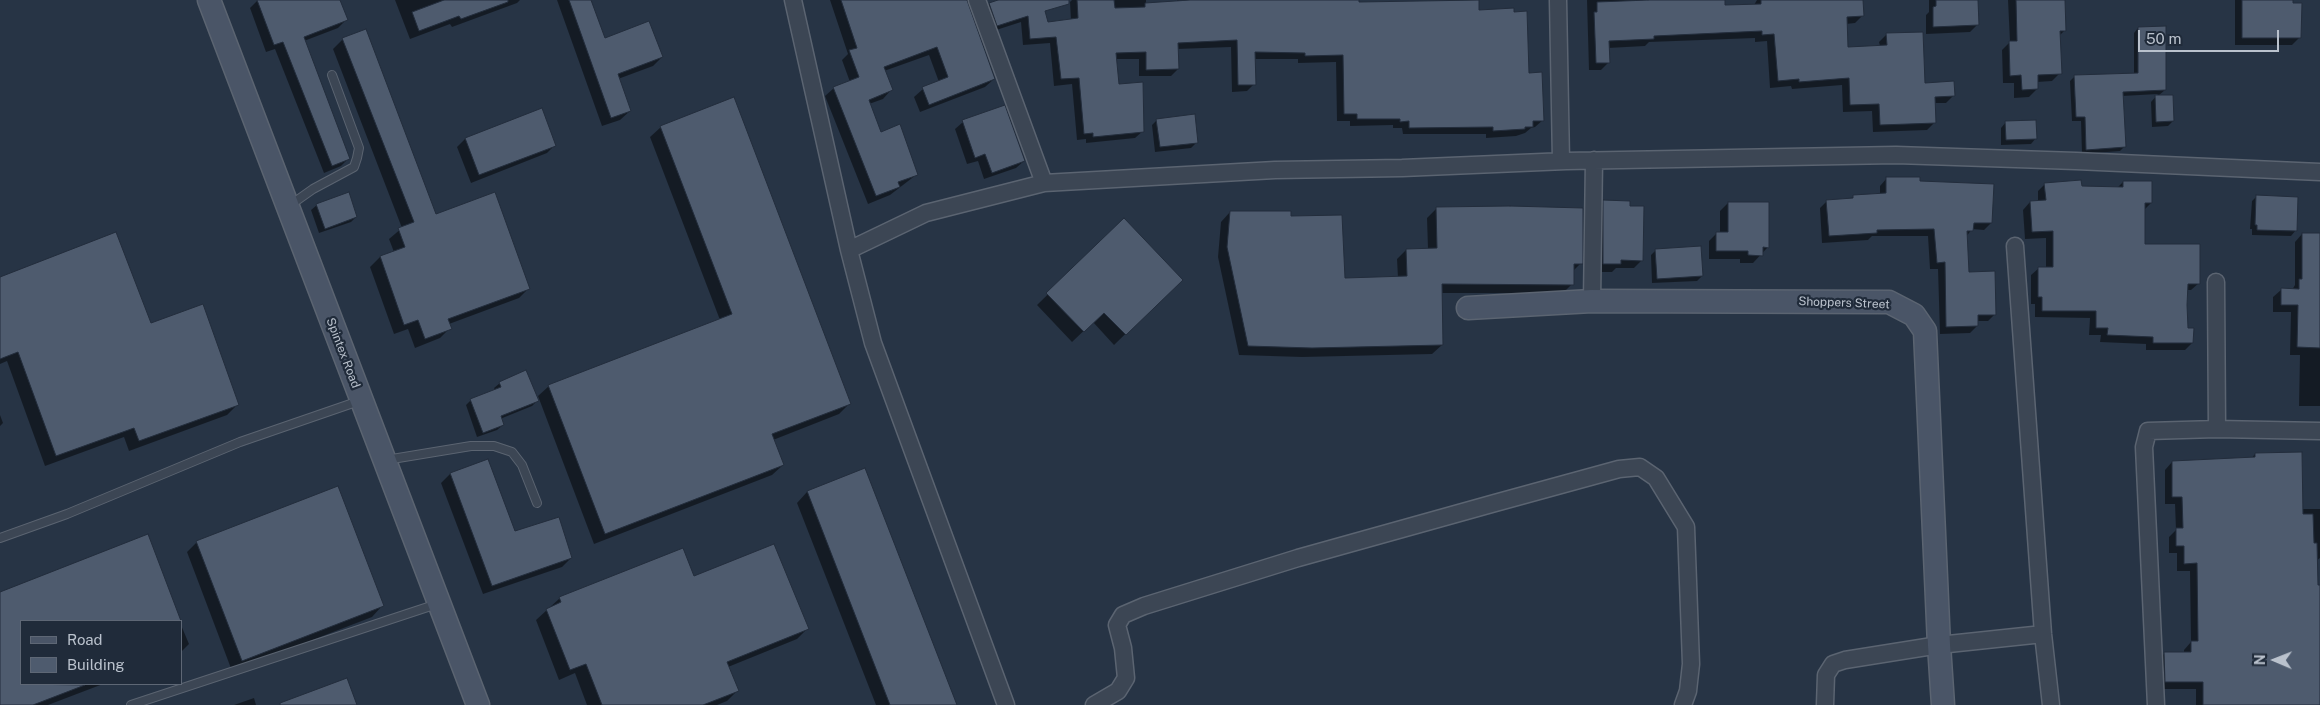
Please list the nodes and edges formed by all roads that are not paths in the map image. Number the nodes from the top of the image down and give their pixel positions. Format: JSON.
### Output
{"nodes":[{"id":1,"x":210,"y":0,"type":"edge"},
{"id":2,"x":793,"y":0,"type":"edge"},
{"id":3,"x":977,"y":0,"type":"edge"},
{"id":4,"x":1558,"y":0,"type":"edge"},
{"id":5,"x":332,"y":75,"type":"dead end"},
{"id":6,"x":1594,"y":160,"type":"junction"},
{"id":7,"x":1561,"y":161,"type":"junction"},
{"id":8,"x":2320,"y":172,"type":"edge"},
{"id":9,"x":1044,"y":183,"type":"junction"},
{"id":10,"x":288,"y":208,"type":"junction"},
{"id":11,"x":2016,"y":246,"type":"dead end"},
{"id":12,"x":849,"y":250,"type":"junction"},
{"id":13,"x":2216,"y":282,"type":"dead end"},
{"id":14,"x":1592,"y":301,"type":"junction"},
{"id":15,"x":1468,"y":308,"type":"dead end"},
{"id":16,"x":361,"y":400,"type":"junction"},
{"id":17,"x":2217,"y":429,"type":"junction"},
{"id":18,"x":2320,"y":431,"type":"edge"},
{"id":19,"x":384,"y":460,"type":"junction"},
{"id":20,"x":537,"y":503,"type":"dead end"},
{"id":21,"x":0,"y":538,"type":"edge"},
{"id":22,"x":439,"y":603,"type":"junction"},
{"id":23,"x":2043,"y":634,"type":"junction"},
{"id":24,"x":1939,"y":645,"type":"junction"},
{"id":25,"x":131,"y":705,"type":"edge"},
{"id":26,"x":478,"y":705,"type":"edge"},
{"id":27,"x":1006,"y":705,"type":"edge"},
{"id":28,"x":1094,"y":705,"type":"edge"},
{"id":29,"x":1683,"y":705,"type":"edge"},
{"id":30,"x":1825,"y":705,"type":"edge"},
{"id":31,"x":1943,"y":705,"type":"edge"},
{"id":32,"x":2051,"y":705,"type":"edge"},
{"id":33,"x":2156,"y":705,"type":"edge"}],
"edges":[{"from":1,"to":10,"type":"street","name":"Spintex Road"},
{"from":2,"to":12,"type":"street"},
{"from":3,"to":9,"type":"street"},
{"from":4,"to":7,"type":"street"},
{"from":5,"to":10,"type":"lane"},
{"from":6,"to":7,"type":"street"},
{"from":6,"to":8,"type":"street"},
{"from":6,"to":14,"type":"street"},
{"from":7,"to":9,"type":"street"},
{"from":9,"to":12,"type":"street"},
{"from":10,"to":16,"type":"street","name":"Spintex Road"},
{"from":11,"to":23,"type":"street"},
{"from":12,"to":27,"type":"street"},
{"from":13,"to":17,"type":"street"},
{"from":14,"to":15,"type":"street","name":"Shoppers Street"},
{"from":14,"to":24,"type":"street","name":"Shoppers Street"},
{"from":16,"to":19,"type":"street","name":"Spintex Road"},
{"from":16,"to":21,"type":"lane"},
{"from":17,"to":18,"type":"street"},
{"from":17,"to":33,"type":"street"},
{"from":19,"to":20,"type":"lane"},
{"from":19,"to":22,"type":"street","name":"Spintex Road"},
{"from":22,"to":25,"type":"lane"},
{"from":22,"to":26,"type":"street","name":"Spintex Road"},
{"from":23,"to":24,"type":"street"},
{"from":23,"to":32,"type":"street"},
{"from":24,"to":30,"type":"street"},
{"from":24,"to":31,"type":"street","name":"Shoppers Street"},
{"from":28,"to":29,"type":"street"}]}
